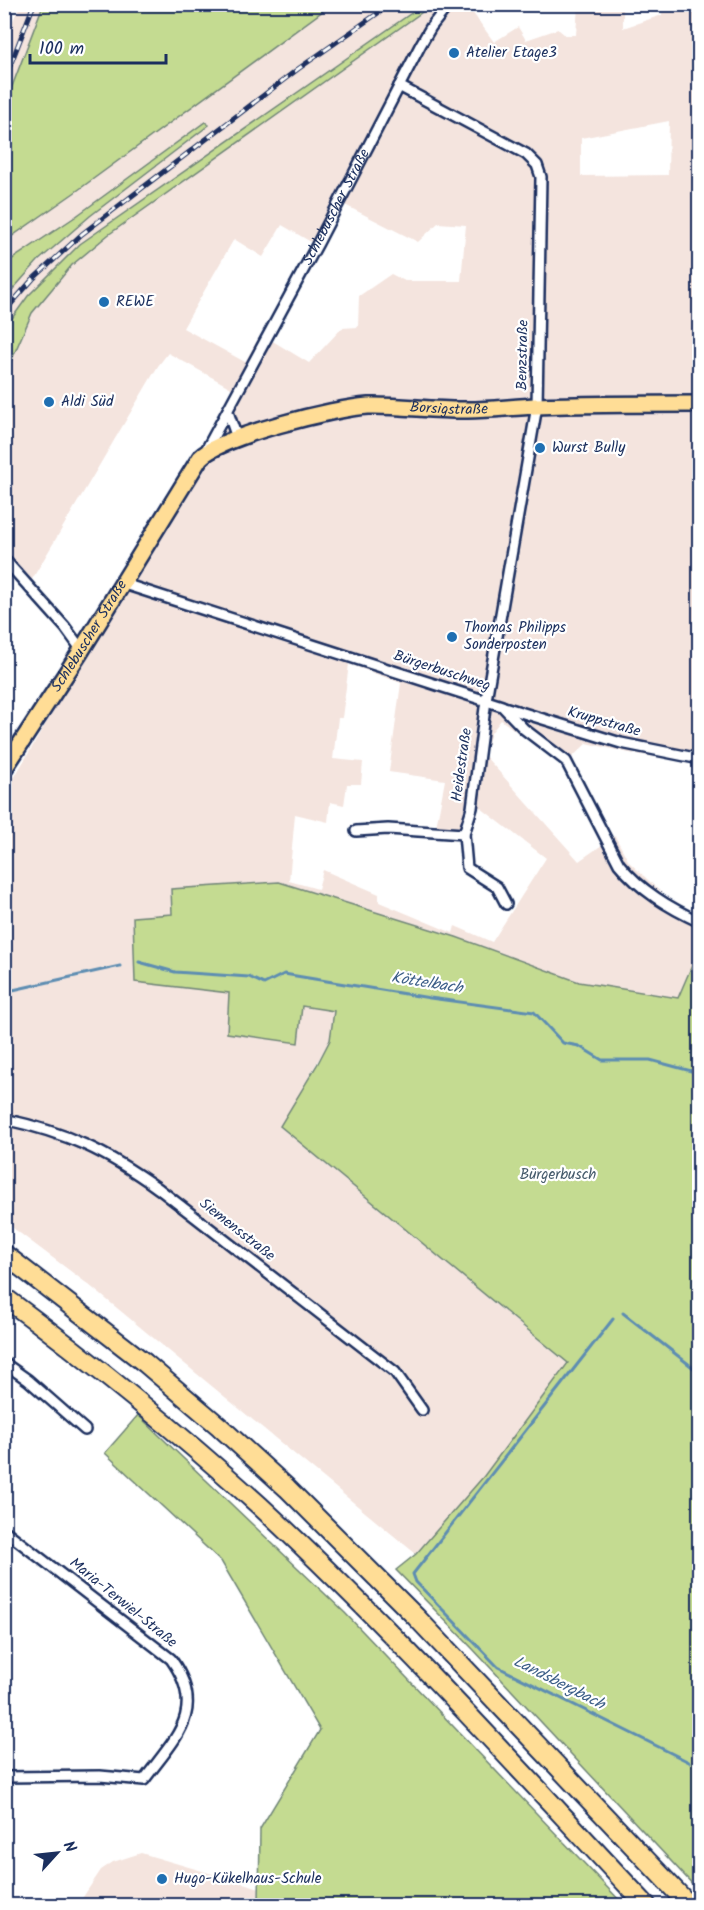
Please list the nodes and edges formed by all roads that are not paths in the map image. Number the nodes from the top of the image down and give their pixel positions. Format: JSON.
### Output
{"nodes":[{"id":1,"x":449,"y":4,"type":"edge"},
{"id":2,"x":399,"y":86,"type":"junction"},
{"id":3,"x":699,"y":404,"type":"edge"},
{"id":4,"x":537,"y":406,"type":"junction"},
{"id":5,"x":228,"y":412,"type":"junction"},
{"id":6,"x":237,"y":438,"type":"junction"},
{"id":7,"x":205,"y":453,"type":"junction"},
{"id":8,"x":4,"y":560,"type":"edge"},
{"id":9,"x":122,"y":583,"type":"junction"},
{"id":10,"x":81,"y":649,"type":"junction"},
{"id":11,"x":486,"y":700,"type":"junction"},
{"id":12,"x":502,"y":706,"type":"junction"},
{"id":13,"x":699,"y":759,"type":"edge"},
{"id":14,"x":4,"y":769,"type":"edge"},
{"id":15,"x":356,"y":831,"type":"dead end"},
{"id":16,"x":464,"y":834,"type":"junction"},
{"id":17,"x":506,"y":904,"type":"dead end"},
{"id":18,"x":699,"y":922,"type":"edge"},
{"id":19,"x":4,"y":1119,"type":"edge"},
{"id":20,"x":4,"y":1254,"type":"edge"},
{"id":21,"x":4,"y":1297,"type":"edge"},
{"id":22,"x":4,"y":1363,"type":"edge"},
{"id":23,"x":422,"y":1410,"type":"dead end"},
{"id":24,"x":85,"y":1430,"type":"dead end"},
{"id":25,"x":4,"y":1530,"type":"edge"},
{"id":26,"x":4,"y":1777,"type":"edge"},
{"id":27,"x":647,"y":1905,"type":"edge"},
{"id":28,"x":690,"y":1905,"type":"edge"}],
"edges":[{"from":1,"to":2,"type":"street","name":"Schlebuscher Straße"},
{"from":2,"to":4,"type":"street","name":"Benzstraße"},
{"from":2,"to":5,"type":"street","name":"Schlebuscher Straße"},
{"from":3,"to":4,"type":"main road","name":"Borsigstraße"},
{"from":4,"to":6,"type":"main road","name":"Borsigstraße"},
{"from":4,"to":11,"type":"street","name":"Benzstraße"},
{"from":5,"to":6,"type":"street"},
{"from":5,"to":7,"type":"street","name":"Schlebuscher Straße"},
{"from":6,"to":7,"type":"main road","name":"Borsigstraße"},
{"from":7,"to":9,"type":"main road","name":"Schlebuscher Straße"},
{"from":8,"to":10,"type":"street"},
{"from":9,"to":10,"type":"main road","name":"Schlebuscher Straße"},
{"from":9,"to":11,"type":"street","name":"Bürgerbuschweg"},
{"from":10,"to":14,"type":"main road","name":"Schlebuscher Straße"},
{"from":11,"to":12,"type":"street","name":"Bürgerbuschweg"},
{"from":11,"to":16,"type":"street","name":"Heidestraße"},
{"from":12,"to":13,"type":"street","name":"Kruppstraße"},
{"from":12,"to":18,"type":"street","name":"Bürgerbuschweg"},
{"from":15,"to":16,"type":"street"},
{"from":16,"to":17,"type":"street","name":"Heidestraße"},
{"from":19,"to":23,"type":"street","name":"Siemensstraße"},
{"from":20,"to":28,"type":"highway"},
{"from":21,"to":27,"type":"highway"},
{"from":22,"to":24,"type":"street"},
{"from":25,"to":26,"type":"street","name":"Maria-Terwiel-Straße"}]}
